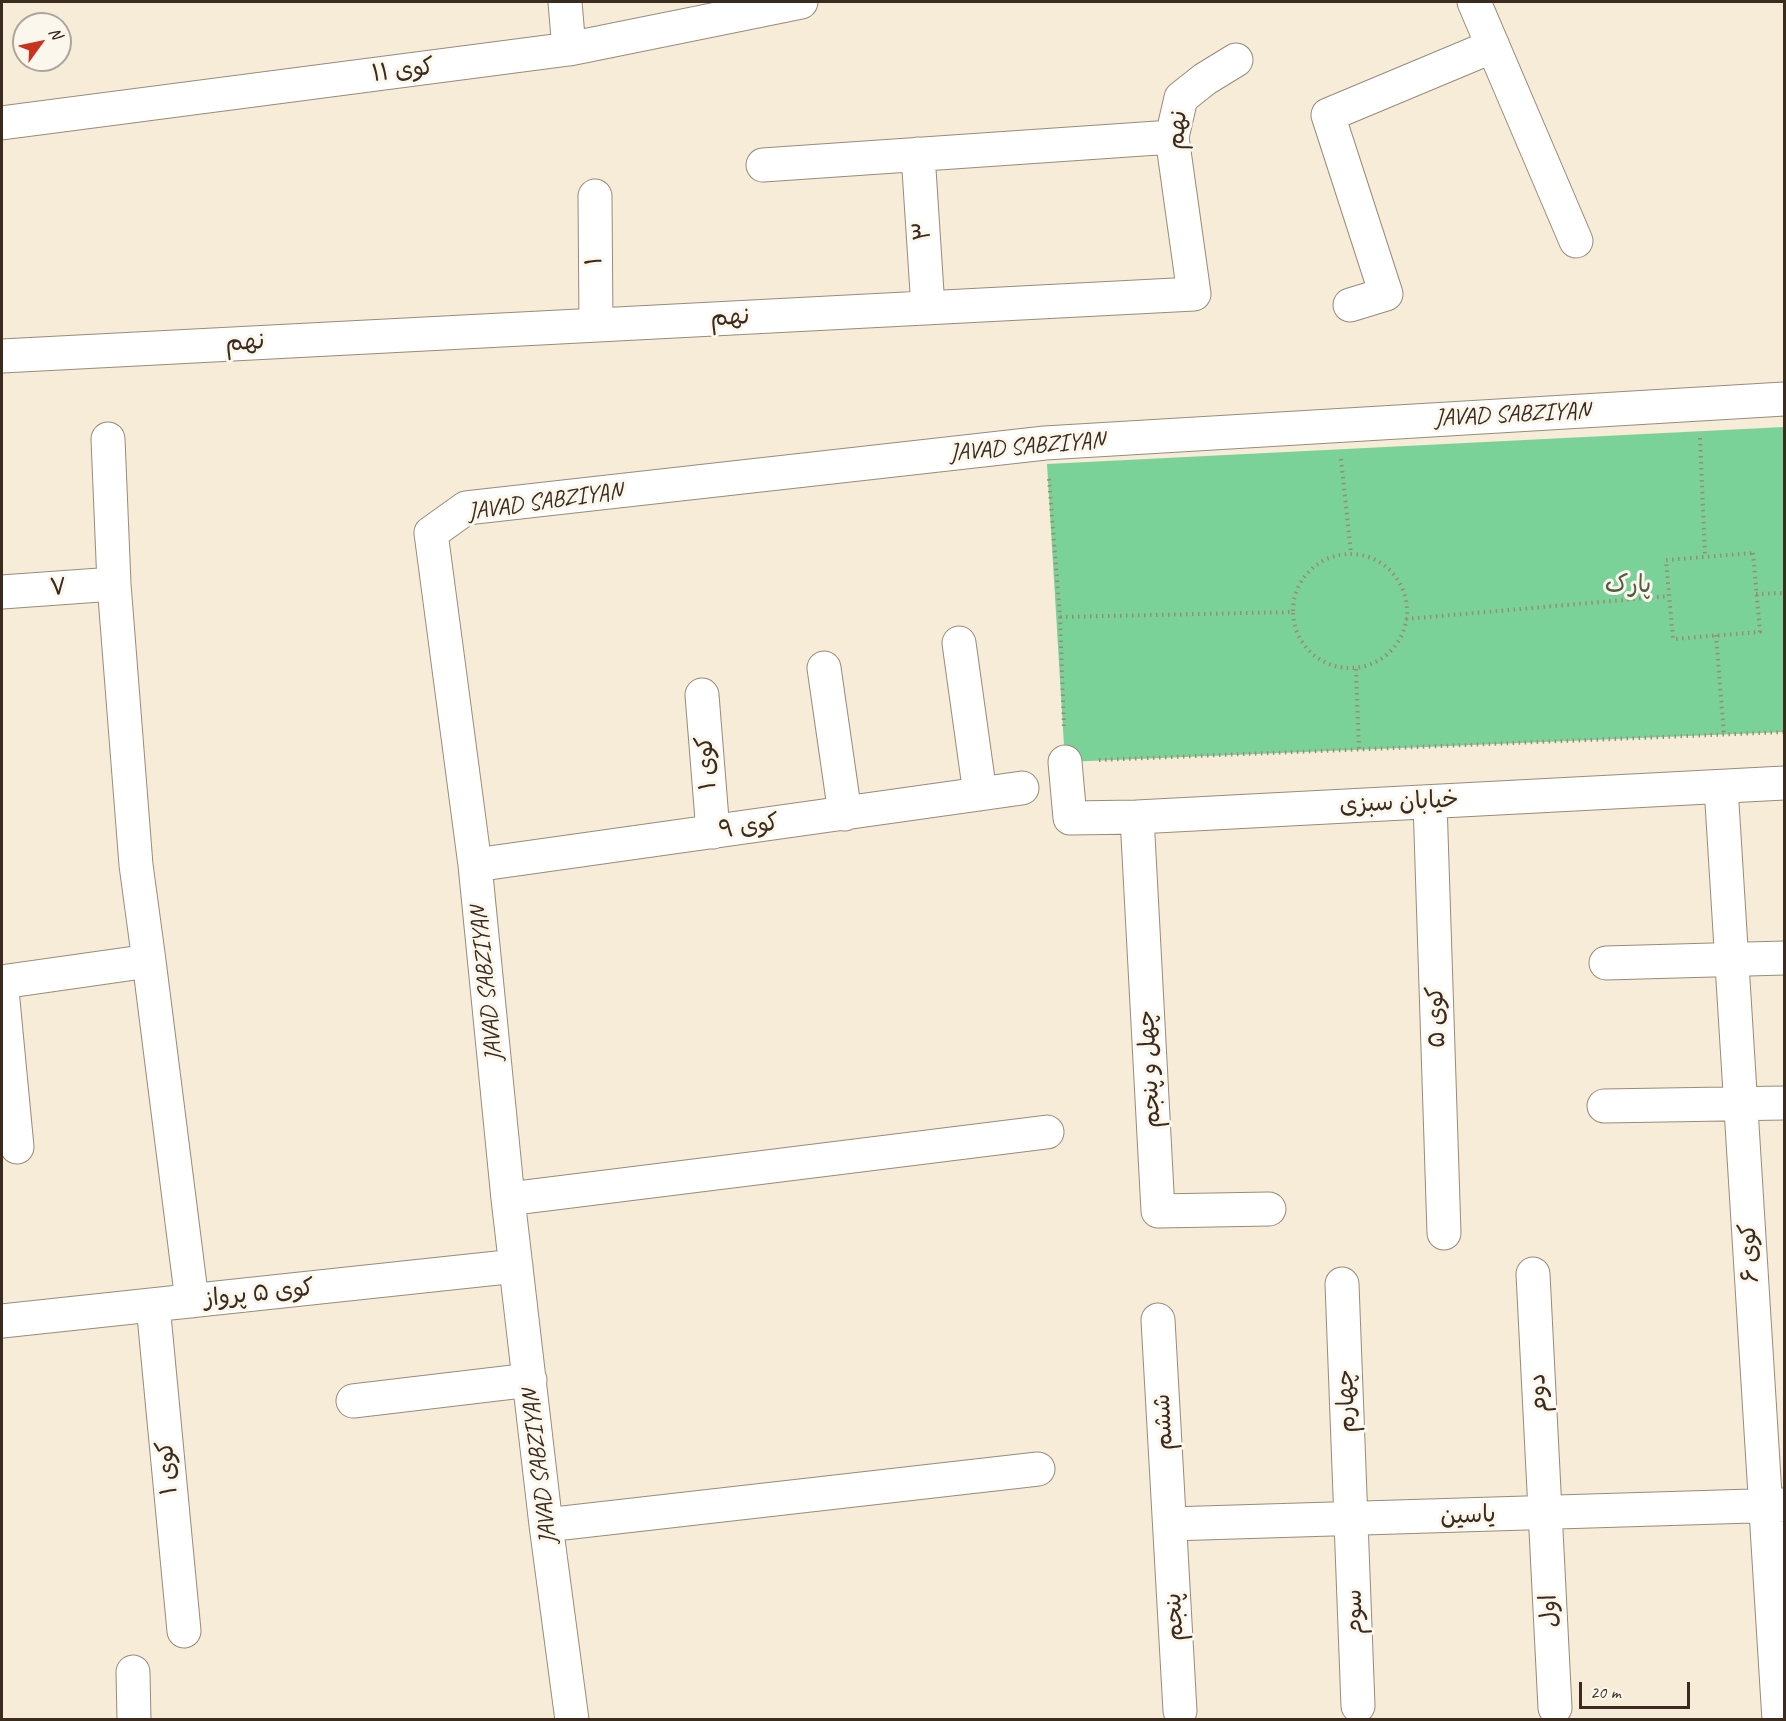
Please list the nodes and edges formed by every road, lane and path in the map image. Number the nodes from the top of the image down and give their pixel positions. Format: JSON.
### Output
{"nodes":[{"id":1,"x":565,"y":2,"type":"edge"},
{"id":2,"x":801,"y":2,"type":"edge"},
{"id":3,"x":1474,"y":2,"type":"edge"},
{"id":4,"x":758,"y":6,"type":"edge"},
{"id":5,"x":1493,"y":46,"type":"junction"},
{"id":6,"x":569,"y":49,"type":"junction"},
{"id":7,"x":1236,"y":60,"type":"dead end"},
{"id":8,"x":2,"y":123,"type":"edge"},
{"id":9,"x":1172,"y":138,"type":"junction"},
{"id":10,"x":918,"y":154,"type":"junction"},
{"id":11,"x":763,"y":165,"type":"dead end"},
{"id":12,"x":595,"y":196,"type":"dead end"},
{"id":13,"x":1576,"y":241,"type":"dead end"},
{"id":14,"x":1350,"y":305,"type":"dead end"},
{"id":15,"x":928,"y":308,"type":"junction"},
{"id":16,"x":596,"y":325,"type":"junction"},
{"id":17,"x":2,"y":356,"type":"edge"},
{"id":18,"x":1785,"y":399,"type":"edge"},
{"id":19,"x":1699,"y":428,"type":"dead end"},
{"id":20,"x":108,"y":439,"type":"dead end"},
{"id":21,"x":1340,"y":449,"type":"dead end"},
{"id":22,"x":1048,"y":475,"type":"dead end"},
{"id":23,"x":1351,"y":554,"type":"junction"},
{"id":24,"x":1705,"y":557,"type":"junction"},
{"id":25,"x":114,"y":584,"type":"junction"},
{"id":26,"x":2,"y":592,"type":"edge"},
{"id":27,"x":1785,"y":593,"type":"edge"},
{"id":28,"x":1756,"y":594,"type":"junction"},
{"id":29,"x":1669,"y":596,"type":"junction"},
{"id":30,"x":1292,"y":612,"type":"junction"},
{"id":31,"x":1060,"y":617,"type":"junction"},
{"id":32,"x":1407,"y":619,"type":"junction"},
{"id":33,"x":1716,"y":635,"type":"junction"},
{"id":34,"x":959,"y":643,"type":"dead end"},
{"id":35,"x":824,"y":668,"type":"dead end"},
{"id":36,"x":1356,"y":669,"type":"junction"},
{"id":37,"x":702,"y":695,"type":"dead end"},
{"id":38,"x":1785,"y":732,"type":"edge"},
{"id":39,"x":1724,"y":735,"type":"junction"},
{"id":40,"x":1359,"y":750,"type":"junction"},
{"id":41,"x":1065,"y":762,"type":"junction"},
{"id":42,"x":1785,"y":783,"type":"edge"},
{"id":43,"x":1721,"y":787,"type":"junction"},
{"id":44,"x":1022,"y":788,"type":"dead end"},
{"id":45,"x":980,"y":794,"type":"junction"},
{"id":46,"x":1430,"y":802,"type":"junction"},
{"id":47,"x":845,"y":814,"type":"junction"},
{"id":48,"x":1137,"y":817,"type":"junction"},
{"id":49,"x":713,"y":832,"type":"junction"},
{"id":50,"x":475,"y":865,"type":"junction"},
{"id":51,"x":1785,"y":958,"type":"edge"},
{"id":52,"x":1733,"y":960,"type":"junction"},
{"id":53,"x":149,"y":961,"type":"junction"},
{"id":54,"x":1606,"y":963,"type":"dead end"},
{"id":55,"x":2,"y":982,"type":"edge"},
{"id":56,"x":2,"y":990,"type":"edge"},
{"id":57,"x":1740,"y":1102,"type":"junction"},
{"id":58,"x":1785,"y":1102,"type":"edge"},
{"id":59,"x":1604,"y":1106,"type":"dead end"},
{"id":60,"x":1047,"y":1132,"type":"dead end"},
{"id":61,"x":17,"y":1147,"type":"dead end"},
{"id":62,"x":508,"y":1199,"type":"junction"},
{"id":63,"x":1269,"y":1209,"type":"dead end"},
{"id":64,"x":1444,"y":1233,"type":"dead end"},
{"id":65,"x":516,"y":1266,"type":"junction"},
{"id":66,"x":1533,"y":1274,"type":"dead end"},
{"id":67,"x":1342,"y":1284,"type":"dead end"},
{"id":68,"x":192,"y":1301,"type":"junction"},
{"id":69,"x":153,"y":1305,"type":"junction"},
{"id":70,"x":1158,"y":1320,"type":"dead end"},
{"id":71,"x":2,"y":1322,"type":"edge"},
{"id":72,"x":530,"y":1380,"type":"junction"},
{"id":73,"x":353,"y":1401,"type":"dead end"},
{"id":74,"x":1038,"y":1469,"type":"dead end"},
{"id":75,"x":1775,"y":1506,"type":"edge"},
{"id":76,"x":1545,"y":1513,"type":"junction"},
{"id":77,"x":1352,"y":1519,"type":"junction"},
{"id":78,"x":1170,"y":1524,"type":"junction"},
{"id":79,"x":546,"y":1525,"type":"junction"},
{"id":80,"x":184,"y":1631,"type":"dead end"},
{"id":81,"x":133,"y":1672,"type":"dead end"},
{"id":82,"x":1358,"y":1706,"type":"dead end"},
{"id":83,"x":1556,"y":1708,"type":"dead end"},
{"id":84,"x":1180,"y":1711,"type":"dead end"},
{"id":85,"x":134,"y":1719,"type":"edge"},
{"id":86,"x":572,"y":1719,"type":"edge"},
{"id":87,"x":1779,"y":1719,"type":"edge"}],
"edges":[{"from":1,"to":6,"type":"street"},
{"from":2,"to":4,"type":"street","name":"کوی ۱۱"},
{"from":3,"to":5,"type":"street"},
{"from":4,"to":6,"type":"street","name":"کوی ۱۱"},
{"from":5,"to":13,"type":"street"},
{"from":5,"to":14,"type":"street"},
{"from":6,"to":8,"type":"street","name":"کوی ۱۱"},
{"from":7,"to":9,"type":"street","name":"نهم"},
{"from":9,"to":10,"type":"street"},
{"from":9,"to":15,"type":"street","name":"نهم"},
{"from":10,"to":11,"type":"street"},
{"from":10,"to":15,"type":"street","name":"۳"},
{"from":12,"to":16,"type":"street","name":"۱"},
{"from":15,"to":16,"type":"street","name":"نهم"},
{"from":16,"to":17,"type":"street","name":"نهم"},
{"from":18,"to":50,"type":"street","name":"JAVAD SABZIYAN"},
{"from":19,"to":24,"type":"path"},
{"from":20,"to":25,"type":"street"},
{"from":21,"to":23,"type":"path"},
{"from":22,"to":31,"type":"path"},
{"from":23,"to":30,"type":"path"},
{"from":23,"to":32,"type":"path"},
{"from":24,"to":28,"type":"path"},
{"from":24,"to":29,"type":"path"},
{"from":25,"to":26,"type":"street","name":"۷"},
{"from":25,"to":53,"type":"street"},
{"from":27,"to":28,"type":"path"},
{"from":28,"to":33,"type":"path"},
{"from":29,"to":32,"type":"path"},
{"from":29,"to":33,"type":"path"},
{"from":30,"to":31,"type":"path"},
{"from":30,"to":36,"type":"path"},
{"from":31,"to":41,"type":"path"},
{"from":32,"to":36,"type":"path"},
{"from":33,"to":39,"type":"path"},
{"from":34,"to":45,"type":"street"},
{"from":35,"to":47,"type":"street"},
{"from":36,"to":40,"type":"path"},
{"from":37,"to":49,"type":"street","name":"کوی ۱"},
{"from":38,"to":39,"type":"path"},
{"from":39,"to":40,"type":"path"},
{"from":40,"to":41,"type":"path"},
{"from":41,"to":48,"type":"street","name":"خیابان سبزی"},
{"from":42,"to":43,"type":"street","name":"خیابان سبزی"},
{"from":43,"to":46,"type":"street","name":"خیابان سبزی"},
{"from":43,"to":52,"type":"street","name":"کوی ۶"},
{"from":44,"to":45,"type":"street","name":"کوی ۹"},
{"from":45,"to":47,"type":"street","name":"کوی ۹"},
{"from":46,"to":48,"type":"street","name":"خیابان سبزی"},
{"from":46,"to":64,"type":"street","name":"کوی ۵"},
{"from":47,"to":49,"type":"street","name":"کوی ۹"},
{"from":48,"to":63,"type":"street","name":"چهل و پنجم"},
{"from":49,"to":50,"type":"street","name":"کوی ۹"},
{"from":50,"to":62,"type":"street","name":"JAVAD SABZIYAN"},
{"from":51,"to":52,"type":"street"},
{"from":52,"to":54,"type":"street"},
{"from":52,"to":57,"type":"street","name":"کوی ۶"},
{"from":53,"to":55,"type":"street"},
{"from":53,"to":68,"type":"street"},
{"from":56,"to":61,"type":"street"},
{"from":57,"to":58,"type":"street"},
{"from":57,"to":59,"type":"street"},
{"from":57,"to":75,"type":"street","name":"کوی ۶"},
{"from":60,"to":62,"type":"street"},
{"from":62,"to":65,"type":"street","name":"JAVAD SABZIYAN"},
{"from":65,"to":68,"type":"street","name":"کوی ۵ پرواز"},
{"from":65,"to":72,"type":"street","name":"JAVAD SABZIYAN"},
{"from":66,"to":76,"type":"street","name":"دوم"},
{"from":67,"to":77,"type":"street","name":"چهارم"},
{"from":68,"to":69,"type":"street","name":"کوی ۵ پرواز"},
{"from":69,"to":71,"type":"street","name":"کوی ۵ پرواز"},
{"from":69,"to":80,"type":"street","name":"کوی ۱"},
{"from":70,"to":78,"type":"street","name":"ششم"},
{"from":72,"to":73,"type":"street"},
{"from":72,"to":79,"type":"street","name":"JAVAD SABZIYAN"},
{"from":74,"to":79,"type":"street"},
{"from":75,"to":76,"type":"street","name":"یاسین"},
{"from":75,"to":87,"type":"street","name":"کوی ۶"},
{"from":76,"to":77,"type":"street","name":"یاسین"},
{"from":76,"to":83,"type":"street","name":"اول"},
{"from":77,"to":78,"type":"street","name":"یاسین"},
{"from":77,"to":82,"type":"street","name":"سوم"},
{"from":78,"to":84,"type":"street","name":"پنجم"},
{"from":79,"to":86,"type":"street","name":"JAVAD SABZIYAN"},
{"from":81,"to":85,"type":"street"}]}
